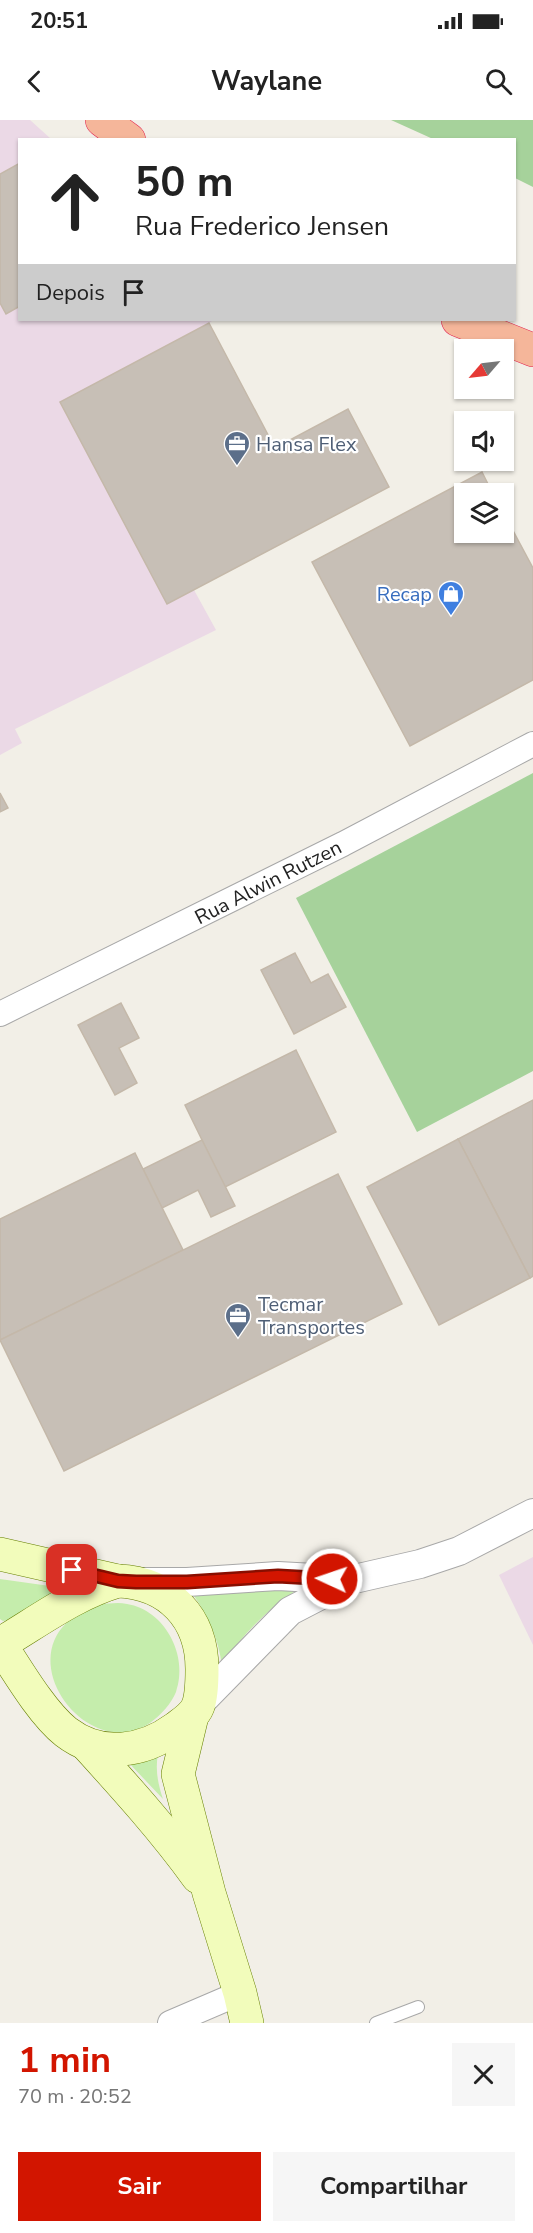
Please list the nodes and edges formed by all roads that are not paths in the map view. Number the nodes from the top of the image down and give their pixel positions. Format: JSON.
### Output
{"nodes":[{"id":1,"x":102,"y":120,"type":"edge"},
{"id":2,"x":126,"y":138,"type":"edge"},
{"id":3,"x":460,"y":321,"type":"edge"},
{"id":4,"x":533,"y":350,"type":"edge"},
{"id":5,"x":533,"y":744,"type":"edge"},
{"id":6,"x":0,"y":1014,"type":"edge"},
{"id":7,"x":533,"y":1513,"type":"edge"},
{"id":8,"x":0,"y":1554,"type":"edge"},
{"id":9,"x":350,"y":1580,"type":"junction"},
{"id":10,"x":127,"y":1581,"type":"junction"},
{"id":11,"x":195,"y":1710,"type":"junction"},
{"id":12,"x":87,"y":1745,"type":"junction"},
{"id":13,"x":209,"y":1893,"type":"junction"},
{"id":14,"x":418,"y":2007,"type":"dead end"},
{"id":15,"x":244,"y":2008,"type":"edge"},
{"id":16,"x":170,"y":2023,"type":"edge"},
{"id":17,"x":376,"y":2023,"type":"edge"}],
"edges":[{"from":1,"to":2,"type":"highway"},
{"from":3,"to":4,"type":"highway"},
{"from":5,"to":6,"type":"street","name":"Rua Alwin Rutzen"},
{"from":7,"to":9,"type":"street"},
{"from":8,"to":10,"type":"main road"},
{"from":9,"to":10,"type":"street"},
{"from":9,"to":11,"type":"street"},
{"from":10,"to":11,"type":"main road"},
{"from":10,"to":12,"type":"main road"},
{"from":11,"to":12,"type":"main road"},
{"from":11,"to":13,"type":"main road"},
{"from":12,"to":13,"type":"main road"},
{"from":13,"to":15,"type":"main road"},
{"from":14,"to":17,"type":"lane"},
{"from":15,"to":16,"type":"street"}]}
